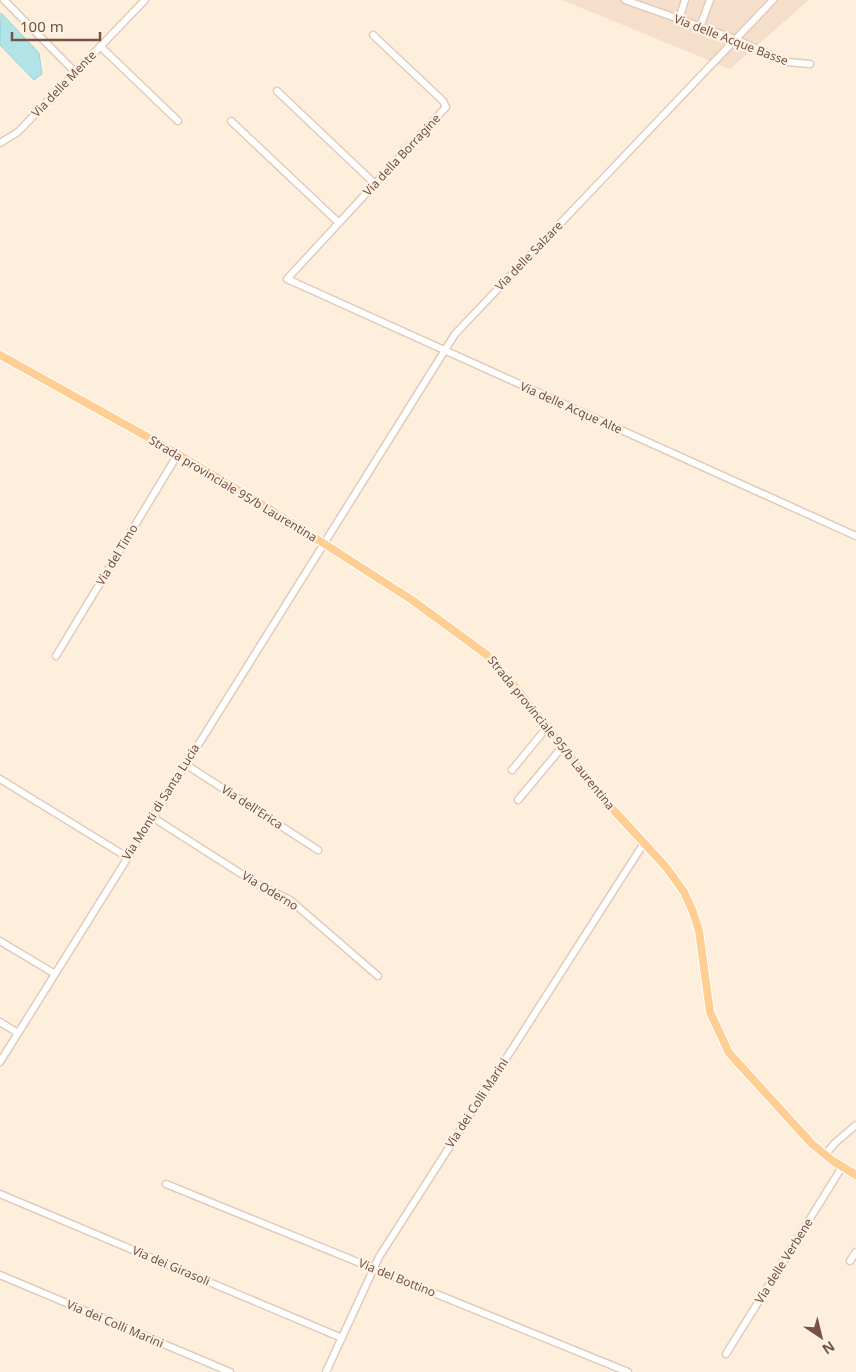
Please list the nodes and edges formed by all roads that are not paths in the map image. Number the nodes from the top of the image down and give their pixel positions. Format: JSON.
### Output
{"nodes":[{"id":1,"x":4,"y":0,"type":"edge"},
{"id":2,"x":145,"y":0,"type":"edge"},
{"id":3,"x":625,"y":0,"type":"edge"},
{"id":4,"x":685,"y":0,"type":"edge"},
{"id":5,"x":710,"y":0,"type":"edge"},
{"id":6,"x":773,"y":0,"type":"edge"},
{"id":7,"x":678,"y":19,"type":"junction"},
{"id":8,"x":700,"y":27,"type":"junction"},
{"id":9,"x":373,"y":35,"type":"dead end"},
{"id":10,"x":735,"y":39,"type":"junction"},
{"id":11,"x":100,"y":46,"type":"junction"},
{"id":12,"x":810,"y":64,"type":"dead end"},
{"id":13,"x":75,"y":72,"type":"junction"},
{"id":14,"x":277,"y":91,"type":"dead end"},
{"id":15,"x":178,"y":121,"type":"dead end"},
{"id":16,"x":230,"y":121,"type":"dead end"},
{"id":17,"x":0,"y":143,"type":"edge"},
{"id":18,"x":375,"y":184,"type":"junction"},
{"id":19,"x":339,"y":223,"type":"junction"},
{"id":20,"x":287,"y":279,"type":"joint"},
{"id":21,"x":445,"y":351,"type":"junction"},
{"id":22,"x":0,"y":355,"type":"edge"},
{"id":23,"x":178,"y":454,"type":"junction"},
{"id":24,"x":856,"y":536,"type":"edge"},
{"id":25,"x":324,"y":543,"type":"junction"},
{"id":26,"x":56,"y":656,"type":"dead end"},
{"id":27,"x":548,"y":726,"type":"junction"},
{"id":28,"x":563,"y":746,"type":"junction"},
{"id":29,"x":185,"y":764,"type":"junction"},
{"id":30,"x":512,"y":770,"type":"dead end"},
{"id":31,"x":0,"y":779,"type":"edge"},
{"id":32,"x":518,"y":800,"type":"dead end"},
{"id":33,"x":152,"y":817,"type":"junction"},
{"id":34,"x":644,"y":843,"type":"junction"},
{"id":35,"x":318,"y":850,"type":"dead end"},
{"id":36,"x":127,"y":857,"type":"junction"},
{"id":37,"x":0,"y":941,"type":"edge"},
{"id":38,"x":55,"y":974,"type":"junction"},
{"id":39,"x":378,"y":976,"type":"dead end"},
{"id":40,"x":0,"y":1022,"type":"edge"},
{"id":41,"x":18,"y":1033,"type":"junction"},
{"id":42,"x":0,"y":1062,"type":"edge"},
{"id":43,"x":856,"y":1125,"type":"edge"},
{"id":44,"x":825,"y":1155,"type":"junction"},
{"id":45,"x":842,"y":1167,"type":"junction"},
{"id":46,"x":856,"y":1175,"type":"edge"},
{"id":47,"x":166,"y":1184,"type":"dead end"},
{"id":48,"x":0,"y":1194,"type":"edge"},
{"id":49,"x":856,"y":1252,"type":"edge"},
{"id":50,"x":850,"y":1261,"type":"dead end"},
{"id":51,"x":373,"y":1268,"type":"junction"},
{"id":52,"x":0,"y":1275,"type":"edge"},
{"id":53,"x":342,"y":1338,"type":"junction"},
{"id":54,"x":726,"y":1354,"type":"dead end"},
{"id":55,"x":230,"y":1372,"type":"edge"},
{"id":56,"x":326,"y":1372,"type":"edge"},
{"id":57,"x":628,"y":1372,"type":"edge"}],
"edges":[{"from":1,"to":13,"type":"street"},
{"from":2,"to":11,"type":"street","name":"Via delle Mente"},
{"from":3,"to":7,"type":"street","name":"Via delle Acque Basse"},
{"from":4,"to":7,"type":"street"},
{"from":5,"to":8,"type":"street"},
{"from":6,"to":10,"type":"street","name":"Via delle Salzare"},
{"from":7,"to":8,"type":"street","name":"Via delle Acque Basse"},
{"from":8,"to":10,"type":"street","name":"Via delle Acque Basse"},
{"from":9,"to":18,"type":"street","name":"Via della Borragine"},
{"from":10,"to":12,"type":"street","name":"Via delle Acque Basse"},
{"from":10,"to":21,"type":"street","name":"Via delle Salzare"},
{"from":11,"to":13,"type":"street","name":"Via delle Mente"},
{"from":11,"to":15,"type":"street"},
{"from":13,"to":17,"type":"street","name":"Via delle Mente"},
{"from":14,"to":18,"type":"street"},
{"from":16,"to":19,"type":"street"},
{"from":18,"to":19,"type":"street","name":"Via della Borragine"},
{"from":19,"to":20,"type":"street","name":"Via della Borragine"},
{"from":20,"to":21,"type":"street","name":"Via delle Acque Alte"},
{"from":21,"to":24,"type":"street","name":"Via delle Acque Alte"},
{"from":21,"to":25,"type":"street","name":"Via delle Salzare"},
{"from":22,"to":23,"type":"main road","name":"Strada provinciale 95/b Laurentina"},
{"from":23,"to":25,"type":"main road","name":"Strada provinciale 95/b Laurentina"},
{"from":23,"to":26,"type":"street","name":"Via del Timo"},
{"from":25,"to":27,"type":"main road","name":"Strada provinciale 95/b Laurentina"},
{"from":25,"to":29,"type":"street","name":"Via Monti di Santa Lucia"},
{"from":27,"to":28,"type":"main road","name":"Strada provinciale 95/b Laurentina"},
{"from":27,"to":30,"type":"street"},
{"from":28,"to":32,"type":"street"},
{"from":28,"to":34,"type":"main road","name":"Strada provinciale 95/b Laurentina"},
{"from":29,"to":33,"type":"street","name":"Via Monti di Santa Lucia"},
{"from":29,"to":35,"type":"street","name":"Via dell'Erica"},
{"from":31,"to":36,"type":"street"},
{"from":33,"to":36,"type":"street","name":"Via Monti di Santa Lucia"},
{"from":33,"to":39,"type":"street","name":"Via Oderno"},
{"from":34,"to":44,"type":"main road","name":"Strada provinciale 95/b Laurentina"},
{"from":34,"to":51,"type":"street","name":"Via dei Colli Marini"},
{"from":36,"to":38,"type":"street","name":"Via Monti di Santa Lucia"},
{"from":37,"to":38,"type":"street"},
{"from":38,"to":41,"type":"street","name":"Via Monti di Santa Lucia"},
{"from":40,"to":41,"type":"street"},
{"from":41,"to":42,"type":"street","name":"Via Monti di Santa Lucia"},
{"from":43,"to":44,"type":"street"},
{"from":44,"to":45,"type":"main road","name":"Strada provinciale 95/b Laurentina"},
{"from":45,"to":46,"type":"main road","name":"Strada provinciale 95/b Laurentina"},
{"from":45,"to":54,"type":"street","name":"Via delle Verbene"},
{"from":47,"to":51,"type":"street","name":"Via del Bottino"},
{"from":48,"to":53,"type":"street","name":"Via dei Girasoli"},
{"from":49,"to":50,"type":"street"},
{"from":51,"to":53,"type":"street","name":"Via dei Colli Marini"},
{"from":51,"to":57,"type":"street","name":"Via del Bottino"},
{"from":52,"to":55,"type":"street","name":"Via dei Colli Marini"},
{"from":53,"to":56,"type":"street","name":"Via dei Colli Marini"}]}
